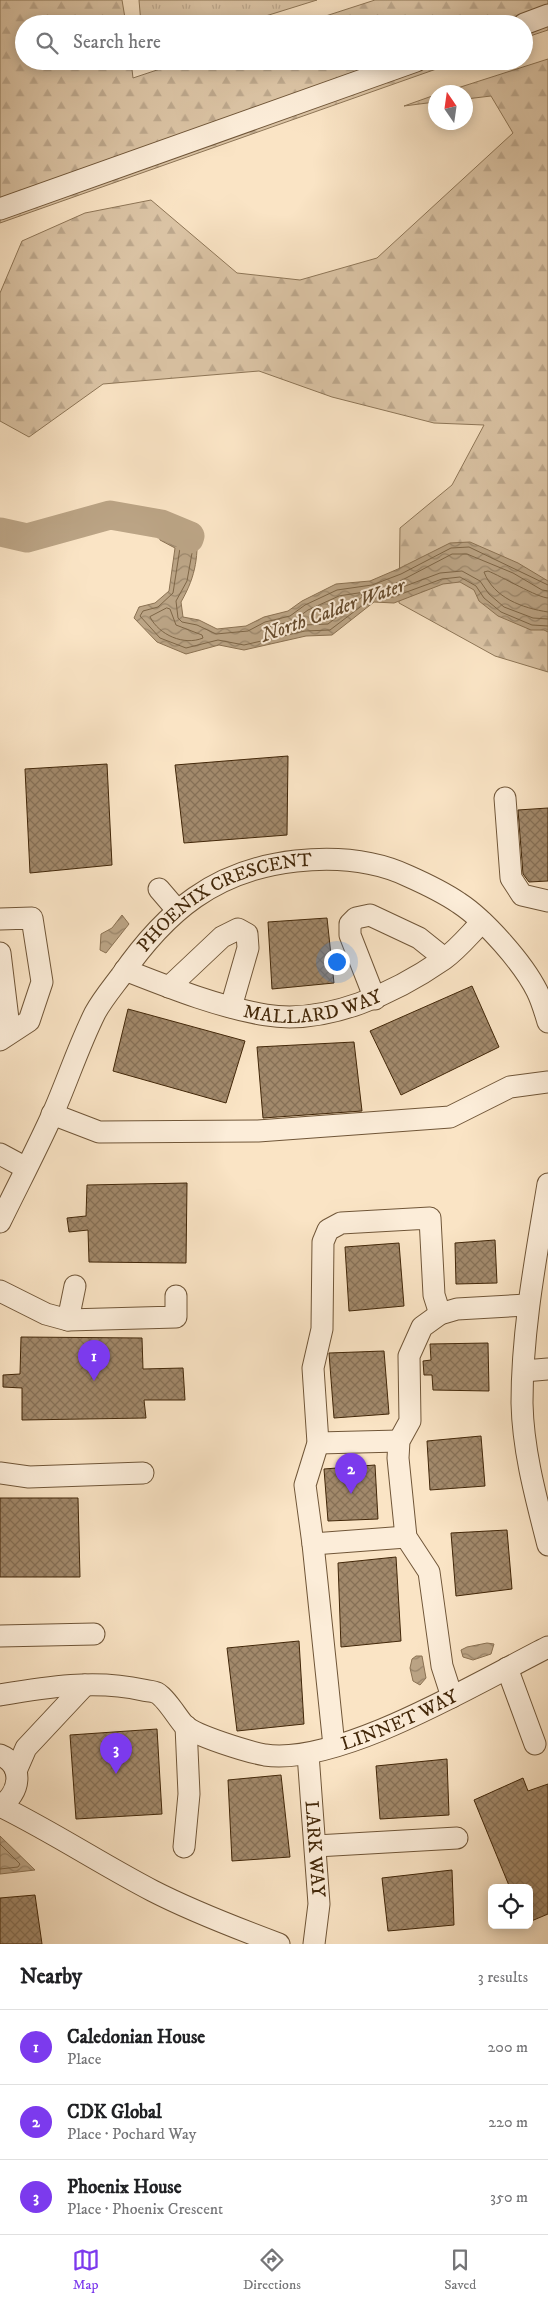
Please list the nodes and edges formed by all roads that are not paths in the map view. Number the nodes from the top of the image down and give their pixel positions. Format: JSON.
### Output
{"nodes":[{"id":1,"x":548,"y":16,"type":"edge"},
{"id":2,"x":533,"y":21,"type":"edge"},
{"id":3,"x":391,"y":70,"type":"edge"},
{"id":4,"x":0,"y":209,"type":"edge"},
{"id":5,"x":505,"y":798,"type":"dead end"},
{"id":6,"x":159,"y":889,"type":"dead end"},
{"id":7,"x":548,"y":901,"type":"edge"},
{"id":8,"x":177,"y":910,"type":"junction"},
{"id":9,"x":0,"y":920,"type":"edge"},
{"id":10,"x":482,"y":922,"type":"junction"},
{"id":11,"x":0,"y":953,"type":"edge"},
{"id":12,"x":444,"y":958,"type":"junction"},
{"id":13,"x":125,"y":970,"type":"junction"},
{"id":14,"x":169,"y":987,"type":"junction"},
{"id":15,"x":543,"y":989,"type":"edge"},
{"id":16,"x":375,"y":999,"type":"junction"},
{"id":17,"x":231,"y":1008,"type":"junction"},
{"id":18,"x":548,"y":1022,"type":"edge"},
{"id":19,"x":0,"y":1031,"type":"edge"},
{"id":20,"x":0,"y":1040,"type":"edge"},
{"id":21,"x":548,"y":1082,"type":"edge"},
{"id":22,"x":52,"y":1114,"type":"junction"},
{"id":23,"x":0,"y":1154,"type":"edge"},
{"id":24,"x":26,"y":1168,"type":"junction"},
{"id":25,"x":548,"y":1184,"type":"edge"},
{"id":26,"x":0,"y":1222,"type":"edge"},
{"id":27,"x":75,"y":1286,"type":"dead end"},
{"id":28,"x":0,"y":1291,"type":"edge"},
{"id":29,"x":176,"y":1296,"type":"dead end"},
{"id":30,"x":527,"y":1306,"type":"junction"},
{"id":31,"x":440,"y":1314,"type":"junction"},
{"id":32,"x":68,"y":1320,"type":"junction"},
{"id":33,"x":548,"y":1369,"type":"edge"},
{"id":34,"x":524,"y":1370,"type":"junction"},
{"id":35,"x":399,"y":1441,"type":"junction"},
{"id":36,"x":318,"y":1443,"type":"junction"},
{"id":37,"x":0,"y":1473,"type":"edge"},
{"id":38,"x":142,"y":1473,"type":"dead end"},
{"id":39,"x":406,"y":1537,"type":"junction"},
{"id":40,"x":313,"y":1544,"type":"junction"},
{"id":41,"x":548,"y":1545,"type":"edge"},
{"id":42,"x":94,"y":1634,"type":"dead end"},
{"id":43,"x":0,"y":1636,"type":"edge"},
{"id":44,"x":548,"y":1646,"type":"edge"},
{"id":45,"x":507,"y":1668,"type":"junction"},
{"id":46,"x":85,"y":1685,"type":"junction"},
{"id":47,"x":0,"y":1695,"type":"edge"},
{"id":48,"x":452,"y":1697,"type":"junction"},
{"id":49,"x":186,"y":1726,"type":"junction"},
{"id":50,"x":535,"y":1744,"type":"dead end"},
{"id":51,"x":334,"y":1746,"type":"junction"},
{"id":52,"x":26,"y":1748,"type":"junction"},
{"id":53,"x":0,"y":1754,"type":"edge"},
{"id":54,"x":308,"y":1754,"type":"junction"},
{"id":55,"x":16,"y":1779,"type":"junction"},
{"id":56,"x":0,"y":1806,"type":"edge"},
{"id":57,"x":43,"y":1827,"type":"junction"},
{"id":58,"x":458,"y":1838,"type":"dead end"},
{"id":59,"x":184,"y":1846,"type":"dead end"},
{"id":60,"x":316,"y":1846,"type":"junction"},
{"id":61,"x":269,"y":1942,"type":"edge"},
{"id":62,"x":314,"y":1944,"type":"edge"}],
"edges":[{"from":1,"to":2,"type":"street"},
{"from":3,"to":4,"type":"street"},
{"from":5,"to":7,"type":"street"},
{"from":6,"to":8,"type":"street"},
{"from":8,"to":10,"type":"street","name":"PHOENIX CRESCENT"},
{"from":8,"to":13,"type":"street","name":"PHOENIX CRESCENT"},
{"from":9,"to":20,"type":"street"},
{"from":10,"to":12,"type":"street","name":"MALLARD WAY"},
{"from":10,"to":15,"type":"street","name":"PHOENIX CRESCENT"},
{"from":11,"to":19,"type":"street"},
{"from":12,"to":16,"type":"street","name":"MALLARD WAY"},
{"from":12,"to":16,"type":"street"},
{"from":13,"to":14,"type":"street","name":"MALLARD WAY"},
{"from":13,"to":22,"type":"street","name":"PHOENIX CRESCENT"},
{"from":14,"to":17,"type":"street","name":"MALLARD WAY"},
{"from":14,"to":17,"type":"street"},
{"from":15,"to":18,"type":"street","name":"PHOENIX CRESCENT"},
{"from":16,"to":17,"type":"street","name":"MALLARD WAY"},
{"from":21,"to":22,"type":"street"},
{"from":22,"to":24,"type":"street","name":"PHOENIX CRESCENT"},
{"from":23,"to":24,"type":"street"},
{"from":24,"to":26,"type":"street","name":"PHOENIX CRESCENT"},
{"from":25,"to":30,"type":"street"},
{"from":27,"to":32,"type":"street"},
{"from":28,"to":32,"type":"street"},
{"from":29,"to":32,"type":"street"},
{"from":30,"to":31,"type":"street"},
{"from":30,"to":34,"type":"street"},
{"from":31,"to":35,"type":"street"},
{"from":31,"to":36,"type":"street"},
{"from":33,"to":34,"type":"street"},
{"from":34,"to":41,"type":"street"},
{"from":35,"to":36,"type":"street"},
{"from":35,"to":39,"type":"street"},
{"from":36,"to":40,"type":"street"},
{"from":37,"to":38,"type":"street"},
{"from":39,"to":40,"type":"street"},
{"from":39,"to":48,"type":"street"},
{"from":40,"to":51,"type":"street"},
{"from":42,"to":43,"type":"street"},
{"from":44,"to":45,"type":"street","name":"LINNET WAY"},
{"from":45,"to":48,"type":"street","name":"LINNET WAY"},
{"from":45,"to":50,"type":"street"},
{"from":46,"to":47,"type":"street"},
{"from":46,"to":49,"type":"street"},
{"from":46,"to":52,"type":"street"},
{"from":48,"to":51,"type":"street","name":"LINNET WAY"},
{"from":49,"to":54,"type":"street","name":"LINNET WAY"},
{"from":49,"to":59,"type":"street"},
{"from":51,"to":54,"type":"street","name":"LINNET WAY"},
{"from":52,"to":53,"type":"street"},
{"from":52,"to":55,"type":"street"},
{"from":53,"to":55,"type":"street"},
{"from":54,"to":60,"type":"street","name":"LARK WAY"},
{"from":55,"to":56,"type":"street"},
{"from":55,"to":57,"type":"street"},
{"from":56,"to":57,"type":"street"},
{"from":57,"to":61,"type":"street"},
{"from":58,"to":60,"type":"street"},
{"from":60,"to":62,"type":"street","name":"LARK WAY"}]}
